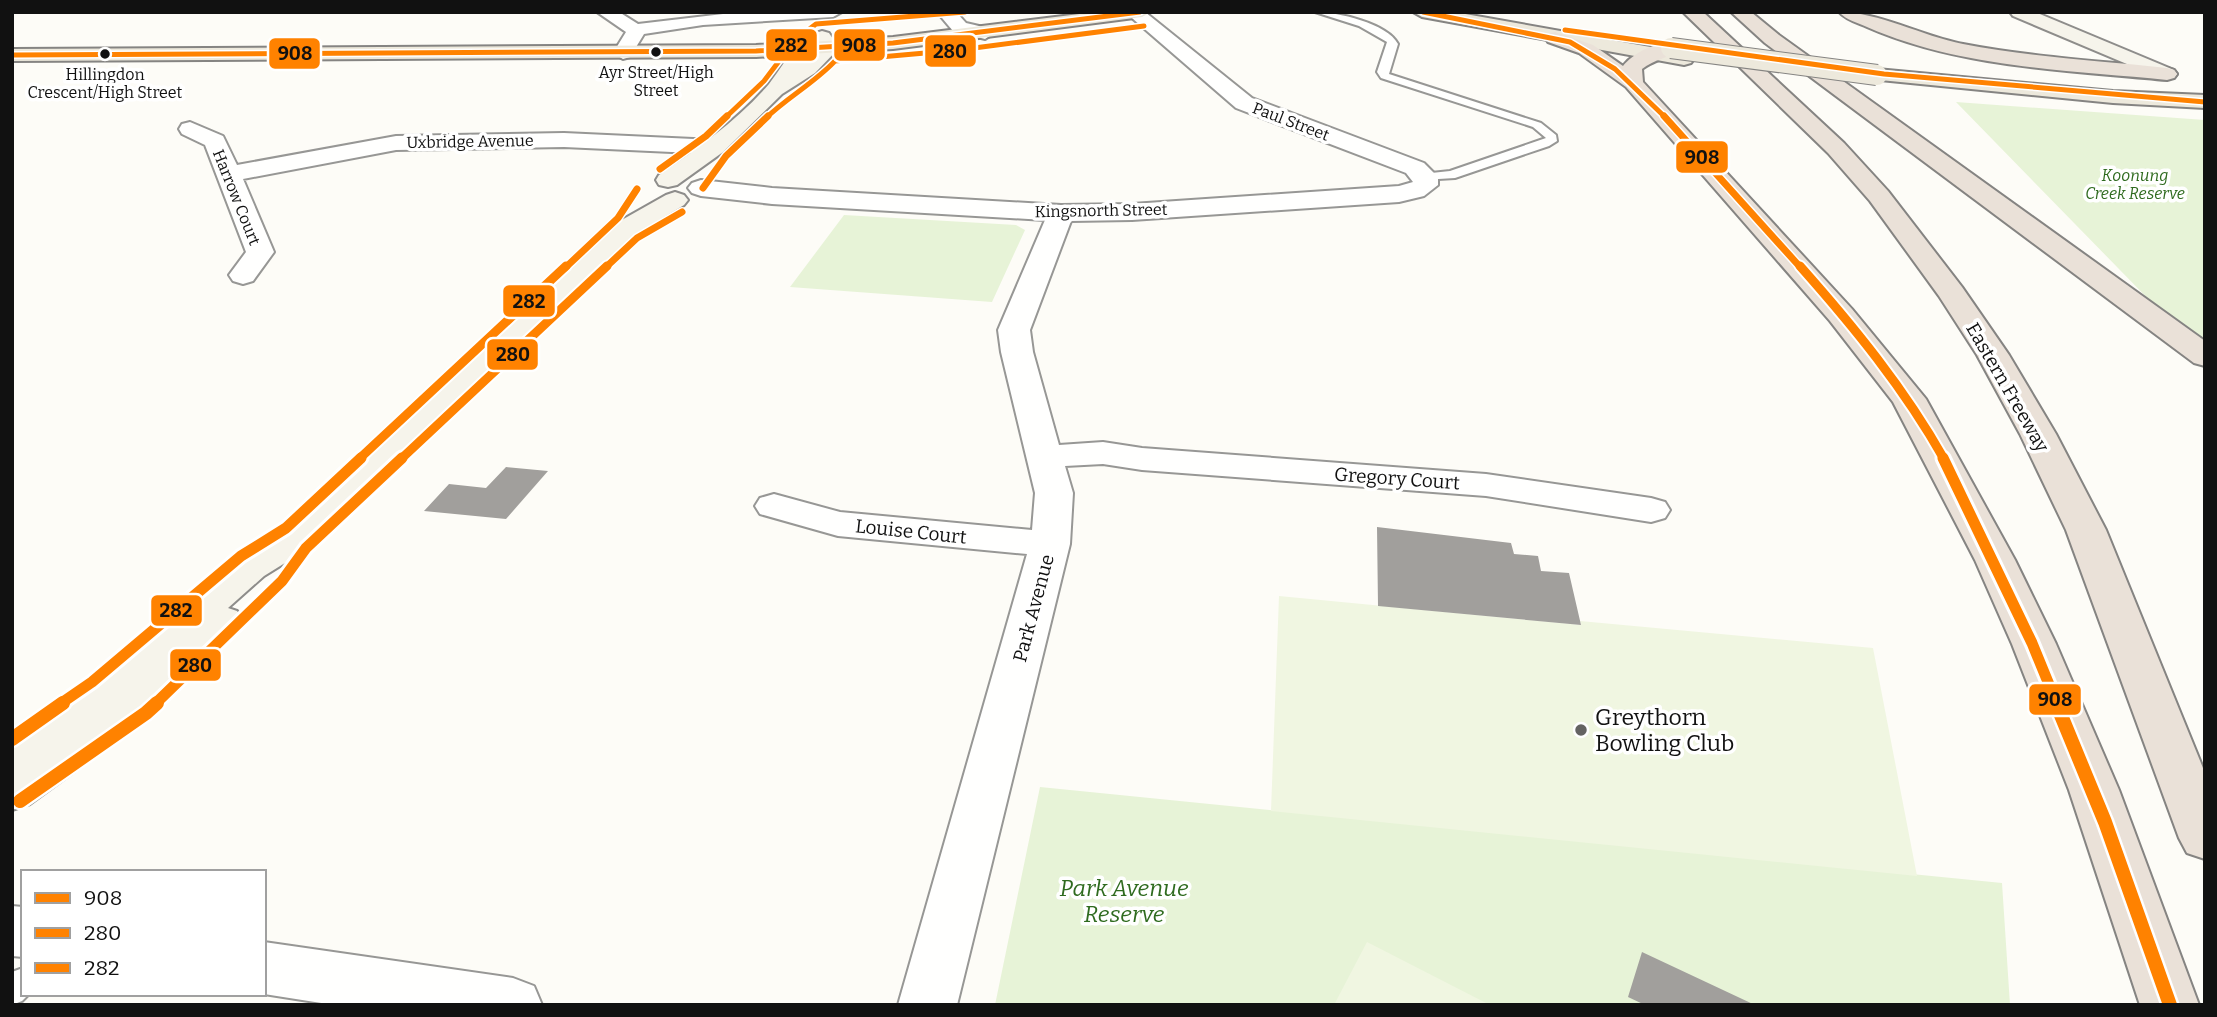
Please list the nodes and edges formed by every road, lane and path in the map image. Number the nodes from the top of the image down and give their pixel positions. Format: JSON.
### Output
{"nodes":[{"id":1,"x":606,"y":12,"type":"edge"},
{"id":2,"x":833,"y":12,"type":"edge"},
{"id":3,"x":946,"y":12,"type":"edge"},
{"id":4,"x":1074,"y":12,"type":"edge"},
{"id":5,"x":1142,"y":12,"type":"edge"},
{"id":6,"x":1319,"y":12,"type":"edge"},
{"id":7,"x":1422,"y":12,"type":"edge"},
{"id":8,"x":1471,"y":12,"type":"edge"},
{"id":9,"x":1692,"y":12,"type":"edge"},
{"id":10,"x":1740,"y":12,"type":"edge"},
{"id":11,"x":1849,"y":12,"type":"edge"},
{"id":12,"x":2019,"y":12,"type":"edge"},
{"id":13,"x":1135,"y":13,"type":"edge"},
{"id":14,"x":960,"y":27,"type":"junction"},
{"id":15,"x":985,"y":33,"type":"junction"},
{"id":16,"x":1555,"y":38,"type":"junction"},
{"id":17,"x":629,"y":42,"type":"junction"},
{"id":18,"x":819,"y":45,"type":"junction"},
{"id":19,"x":12,"y":55,"type":"edge"},
{"id":20,"x":1660,"y":61,"type":"junction"},
{"id":21,"x":2167,"y":74,"type":"junction"},
{"id":22,"x":2192,"y":77,"type":"dead end"},
{"id":23,"x":1884,"y":80,"type":"junction"},
{"id":24,"x":2205,"y":102,"type":"edge"},
{"id":25,"x":2205,"y":114,"type":"edge"},
{"id":26,"x":190,"y":129,"type":"dead end"},
{"id":27,"x":715,"y":147,"type":"junction"},
{"id":28,"x":228,"y":174,"type":"junction"},
{"id":29,"x":1426,"y":179,"type":"junction"},
{"id":30,"x":679,"y":190,"type":"junction"},
{"id":31,"x":1061,"y":213,"type":"junction"},
{"id":32,"x":243,"y":275,"type":"dead end"},
{"id":33,"x":2205,"y":356,"type":"edge"},
{"id":34,"x":1048,"y":468,"type":"junction"},
{"id":35,"x":774,"y":506,"type":"dead end"},
{"id":36,"x":1651,"y":510,"type":"dead end"},
{"id":37,"x":295,"y":538,"type":"junction"},
{"id":38,"x":1050,"y":544,"type":"junction"},
{"id":39,"x":12,"y":756,"type":"edge"},
{"id":40,"x":12,"y":790,"type":"edge"},
{"id":41,"x":2205,"y":838,"type":"edge"},
{"id":42,"x":266,"y":968,"type":"edge"},
{"id":43,"x":513,"y":1005,"type":"edge"},
{"id":44,"x":927,"y":1005,"type":"edge"},
{"id":45,"x":2170,"y":1005,"type":"edge"}],
"edges":[{"from":1,"to":17,"type":"street"},
{"from":2,"to":17,"type":"street"},
{"from":3,"to":14,"type":"street"},
{"from":4,"to":14,"type":"main road"},
{"from":5,"to":13,"type":"main road"},
{"from":6,"to":29,"type":"lane"},
{"from":7,"to":16,"type":"main road"},
{"from":8,"to":20,"type":"main road"},
{"from":9,"to":41,"type":"highway","name":"Eastern Freeway"},
{"from":10,"to":33,"type":"highway"},
{"from":11,"to":21,"type":"highway"},
{"from":12,"to":21,"type":"street"},
{"from":13,"to":15,"type":"main road"},
{"from":13,"to":29,"type":"street","name":"Paul Street"},
{"from":14,"to":15,"type":"street"},
{"from":14,"to":18,"type":"main road"},
{"from":15,"to":18,"type":"main road"},
{"from":16,"to":20,"type":"main road"},
{"from":16,"to":20,"type":"highway"},
{"from":17,"to":18,"type":"main road"},
{"from":17,"to":19,"type":"main road"},
{"from":18,"to":27,"type":"street"},
{"from":20,"to":23,"type":"main road"},
{"from":20,"to":45,"type":"highway"},
{"from":21,"to":22,"type":"main road"},
{"from":23,"to":24,"type":"main road"},
{"from":23,"to":25,"type":"main road"},
{"from":26,"to":28,"type":"street","name":"Harrow Court"},
{"from":27,"to":28,"type":"street","name":"Uxbridge Avenue"},
{"from":27,"to":30,"type":"street"},
{"from":28,"to":32,"type":"street","name":"Harrow Court"},
{"from":29,"to":31,"type":"street","name":"Kingsnorth Street"},
{"from":30,"to":31,"type":"street","name":"Kingsnorth Street"},
{"from":30,"to":37,"type":"street"},
{"from":31,"to":34,"type":"street","name":"Park Avenue"},
{"from":34,"to":36,"type":"street","name":"Gregory Court"},
{"from":34,"to":38,"type":"street","name":"Park Avenue"},
{"from":35,"to":38,"type":"street","name":"Louise Court"},
{"from":37,"to":39,"type":"street"},
{"from":37,"to":40,"type":"street"},
{"from":38,"to":44,"type":"street","name":"Park Avenue"},
{"from":42,"to":43,"type":"street"}]}
